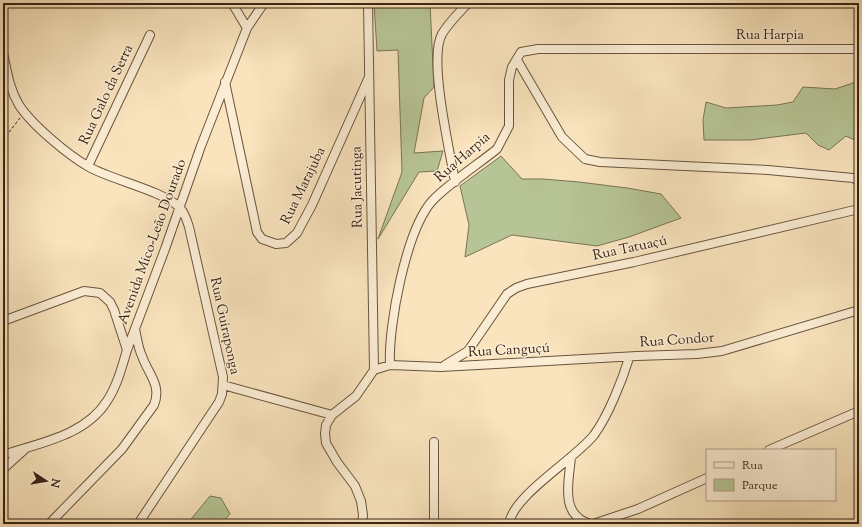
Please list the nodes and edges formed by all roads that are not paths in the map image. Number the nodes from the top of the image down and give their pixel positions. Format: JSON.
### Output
{"nodes":[{"id":1,"x":232,"y":3,"type":"edge"},
{"id":2,"x":264,"y":3,"type":"edge"},
{"id":3,"x":368,"y":3,"type":"edge"},
{"id":4,"x":468,"y":3,"type":"edge"},
{"id":5,"x":247,"y":28,"type":"junction"},
{"id":6,"x":150,"y":35,"type":"dead end"},
{"id":7,"x":859,"y":48,"type":"edge"},
{"id":8,"x":3,"y":53,"type":"edge"},
{"id":9,"x":517,"y":60,"type":"junction"},
{"id":10,"x":369,"y":77,"type":"junction"},
{"id":11,"x":226,"y":82,"type":"junction"},
{"id":12,"x":88,"y":166,"type":"junction"},
{"id":13,"x":859,"y":181,"type":"edge"},
{"id":14,"x":455,"y":182,"type":"junction"},
{"id":15,"x":180,"y":208,"type":"junction"},
{"id":16,"x":859,"y":209,"type":"edge"},
{"id":17,"x":859,"y":310,"type":"edge"},
{"id":18,"x":3,"y":321,"type":"edge"},
{"id":19,"x":135,"y":329,"type":"junction"},
{"id":20,"x":127,"y":350,"type":"junction"},
{"id":21,"x":628,"y":358,"type":"junction"},
{"id":22,"x":390,"y":365,"type":"junction"},
{"id":23,"x":441,"y":367,"type":"junction"},
{"id":24,"x":374,"y":370,"type":"junction"},
{"id":25,"x":223,"y":385,"type":"junction"},
{"id":26,"x":859,"y":411,"type":"edge"},
{"id":27,"x":332,"y":415,"type":"junction"},
{"id":28,"x":434,"y":442,"type":"dead end"},
{"id":29,"x":24,"y":449,"type":"junction"},
{"id":30,"x":771,"y":449,"type":"edge"},
{"id":31,"x":3,"y":455,"type":"edge"},
{"id":32,"x":571,"y":457,"type":"junction"},
{"id":33,"x":3,"y":469,"type":"edge"},
{"id":34,"x":706,"y":478,"type":"edge"},
{"id":35,"x":49,"y":524,"type":"edge"},
{"id":36,"x":138,"y":524,"type":"edge"},
{"id":37,"x":362,"y":524,"type":"edge"},
{"id":38,"x":434,"y":524,"type":"edge"},
{"id":39,"x":509,"y":524,"type":"edge"},
{"id":40,"x":592,"y":524,"type":"edge"}],
"edges":[{"from":1,"to":5,"type":"street"},
{"from":2,"to":5,"type":"street","name":"Avenida Mico-Leão Dourado"},
{"from":3,"to":10,"type":"street","name":"Rua Jacutinga"},
{"from":4,"to":14,"type":"street"},
{"from":5,"to":11,"type":"street","name":"Avenida Mico-Leão Dourado"},
{"from":6,"to":12,"type":"street","name":"Rua Galo da Serra"},
{"from":7,"to":9,"type":"street","name":"Rua Harpia"},
{"from":8,"to":12,"type":"street"},
{"from":9,"to":13,"type":"street"},
{"from":9,"to":14,"type":"street","name":"Rua Harpia"},
{"from":10,"to":11,"type":"street","name":"Rua Marajuba"},
{"from":10,"to":24,"type":"street","name":"Rua Jacutinga"},
{"from":11,"to":15,"type":"street","name":"Avenida Mico-Leão Dourado"},
{"from":12,"to":15,"type":"street"},
{"from":14,"to":22,"type":"street","name":"Rua Harpia"},
{"from":15,"to":19,"type":"street","name":"Avenida Mico-Leão Dourado"},
{"from":15,"to":25,"type":"street","name":"Rua Guiraponga"},
{"from":16,"to":23,"type":"street","name":"Rua Tatuaçú"},
{"from":17,"to":21,"type":"street","name":"Rua Condor"},
{"from":18,"to":20,"type":"street"},
{"from":19,"to":20,"type":"street","name":"Avenida Mico-Leão Dourado"},
{"from":19,"to":35,"type":"street"},
{"from":20,"to":29,"type":"street","name":"Avenida Mico-Leão Dourado"},
{"from":21,"to":23,"type":"street","name":"Rua Canguçú"},
{"from":21,"to":32,"type":"street","name":"Rua Condor"},
{"from":22,"to":23,"type":"street","name":"Rua Canguçú"},
{"from":22,"to":24,"type":"street"},
{"from":24,"to":27,"type":"street"},
{"from":25,"to":27,"type":"street"},
{"from":25,"to":36,"type":"street","name":"Rua Guiraponga"},
{"from":26,"to":30,"type":"street"},
{"from":27,"to":37,"type":"street"},
{"from":28,"to":38,"type":"street"},
{"from":29,"to":31,"type":"street","name":"Avenida Mico-Leão Dourado"},
{"from":29,"to":33,"type":"street"},
{"from":32,"to":39,"type":"street","name":"Rua Condor"},
{"from":32,"to":40,"type":"street"},
{"from":34,"to":40,"type":"street"}]}
